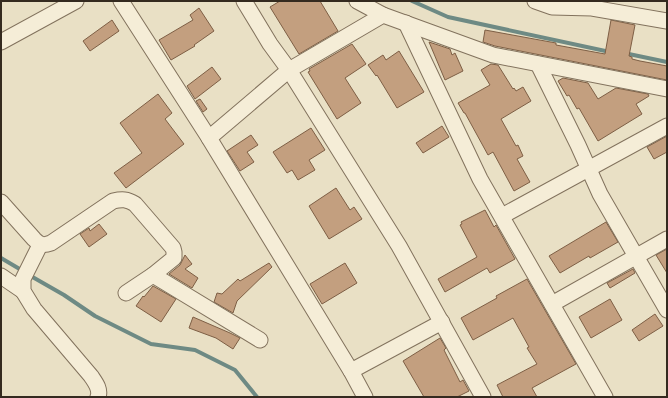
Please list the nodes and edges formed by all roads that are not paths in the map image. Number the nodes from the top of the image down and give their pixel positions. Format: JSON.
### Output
{"nodes":[{"id":1,"x":76,"y":1,"type":"edge"},
{"id":2,"x":121,"y":1,"type":"edge"},
{"id":3,"x":244,"y":1,"type":"edge"},
{"id":4,"x":357,"y":1,"type":"edge"},
{"id":5,"x":535,"y":1,"type":"edge"},
{"id":6,"x":383,"y":16,"type":"junction"},
{"id":7,"x":667,"y":22,"type":"edge"},
{"id":8,"x":406,"y":23,"type":"junction"},
{"id":9,"x":1,"y":42,"type":"edge"},
{"id":10,"x":538,"y":64,"type":"junction"},
{"id":11,"x":289,"y":70,"type":"junction"},
{"id":12,"x":667,"y":89,"type":"edge"},
{"id":13,"x":667,"y":126,"type":"edge"},
{"id":14,"x":209,"y":138,"type":"junction"},
{"id":15,"x":589,"y":168,"type":"junction"},
{"id":16,"x":1,"y":202,"type":"edge"},
{"id":17,"x":502,"y":216,"type":"junction"},
{"id":18,"x":667,"y":239,"type":"edge"},
{"id":19,"x":40,"y":245,"type":"junction"},
{"id":20,"x":636,"y":257,"type":"junction"},
{"id":21,"x":153,"y":275,"type":"junction"},
{"id":22,"x":1,"y":276,"type":"edge"},
{"id":23,"x":23,"y":285,"type":"junction"},
{"id":24,"x":126,"y":293,"type":"dead end"},
{"id":25,"x":552,"y":304,"type":"junction"},
{"id":26,"x":667,"y":310,"type":"edge"},
{"id":27,"x":442,"y":322,"type":"junction"},
{"id":28,"x":260,"y":340,"type":"dead end"},
{"id":29,"x":351,"y":371,"type":"junction"},
{"id":30,"x":98,"y":397,"type":"edge"},
{"id":31,"x":365,"y":397,"type":"edge"},
{"id":32,"x":483,"y":397,"type":"edge"},
{"id":33,"x":605,"y":397,"type":"edge"}],
"edges":[{"from":1,"to":9,"type":"street"},
{"from":2,"to":14,"type":"street"},
{"from":3,"to":11,"type":"street"},
{"from":4,"to":6,"type":"street"},
{"from":5,"to":7,"type":"street"},
{"from":6,"to":8,"type":"street"},
{"from":6,"to":11,"type":"street"},
{"from":8,"to":10,"type":"street"},
{"from":8,"to":17,"type":"street"},
{"from":10,"to":12,"type":"street"},
{"from":10,"to":15,"type":"street"},
{"from":11,"to":14,"type":"street"},
{"from":11,"to":27,"type":"street"},
{"from":13,"to":15,"type":"street"},
{"from":14,"to":29,"type":"street"},
{"from":15,"to":17,"type":"street"},
{"from":15,"to":20,"type":"street"},
{"from":16,"to":19,"type":"street"},
{"from":17,"to":25,"type":"street"},
{"from":18,"to":20,"type":"street"},
{"from":19,"to":21,"type":"street"},
{"from":19,"to":23,"type":"street"},
{"from":20,"to":25,"type":"street"},
{"from":20,"to":26,"type":"street"},
{"from":21,"to":24,"type":"street"},
{"from":21,"to":28,"type":"street"},
{"from":22,"to":23,"type":"street"},
{"from":23,"to":30,"type":"street"},
{"from":25,"to":33,"type":"street"},
{"from":27,"to":29,"type":"street"},
{"from":27,"to":32,"type":"street"},
{"from":29,"to":31,"type":"street"}]}
